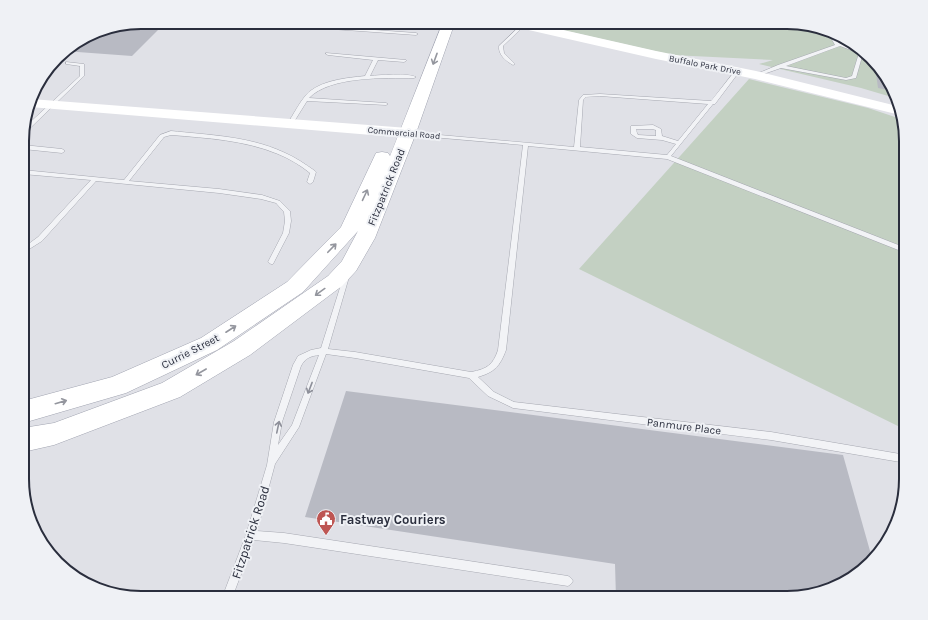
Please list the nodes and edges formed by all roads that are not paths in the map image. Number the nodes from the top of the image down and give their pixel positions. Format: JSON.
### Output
{"nodes":[{"id":1,"x":346,"y":29,"type":"edge"},
{"id":2,"x":433,"y":29,"type":"edge"},
{"id":3,"x":446,"y":29,"type":"edge"},
{"id":4,"x":512,"y":29,"type":"edge"},
{"id":5,"x":543,"y":29,"type":"edge"},
{"id":6,"x":416,"y":34,"type":"dead end"},
{"id":7,"x":834,"y":40,"type":"edge"},
{"id":8,"x":837,"y":44,"type":"junction"},
{"id":9,"x":849,"y":48,"type":"edge"},
{"id":10,"x":328,"y":54,"type":"dead end"},
{"id":11,"x":860,"y":56,"type":"edge"},
{"id":12,"x":376,"y":59,"type":"junction"},
{"id":13,"x":404,"y":61,"type":"dead end"},
{"id":14,"x":68,"y":63,"type":"dead end"},
{"id":15,"x":513,"y":64,"type":"dead end"},
{"id":16,"x":780,"y":66,"type":"junction"},
{"id":17,"x":738,"y":72,"type":"junction"},
{"id":18,"x":756,"y":75,"type":"junction"},
{"id":19,"x":414,"y":77,"type":"junction"},
{"id":20,"x":367,"y":78,"type":"junction"},
{"id":21,"x":406,"y":98,"type":"dead end"},
{"id":22,"x":306,"y":99,"type":"junction"},
{"id":23,"x":713,"y":103,"type":"junction"},
{"id":24,"x":36,"y":104,"type":"edge"},
{"id":25,"x":386,"y":104,"type":"dead end"},
{"id":26,"x":52,"y":105,"type":"junction"},
{"id":27,"x":894,"y":110,"type":"edge"},
{"id":28,"x":290,"y":124,"type":"junction"},
{"id":29,"x":30,"y":125,"type":"edge"},
{"id":30,"x":399,"y":128,"type":"junction"},
{"id":31,"x":659,"y":137,"type":"junction"},
{"id":32,"x":678,"y":143,"type":"junction"},
{"id":33,"x":526,"y":144,"type":"junction"},
{"id":34,"x":29,"y":148,"type":"edge"},
{"id":35,"x":577,"y":149,"type":"junction"},
{"id":36,"x":62,"y":151,"type":"dead end"},
{"id":37,"x":668,"y":158,"type":"junction"},
{"id":38,"x":29,"y":173,"type":"edge"},
{"id":39,"x":95,"y":179,"type":"junction"},
{"id":40,"x":125,"y":182,"type":"junction"},
{"id":41,"x":310,"y":182,"type":"dead end"},
{"id":42,"x":349,"y":230,"type":"joint"},
{"id":43,"x":29,"y":247,"type":"edge"},
{"id":44,"x":899,"y":248,"type":"edge"},
{"id":45,"x":271,"y":262,"type":"dead end"},
{"id":46,"x":349,"y":266,"type":"junction"},
{"id":47,"x":324,"y":351,"type":"junction"},
{"id":48,"x":471,"y":375,"type":"junction"},
{"id":49,"x":29,"y":410,"type":"edge"},
{"id":50,"x":29,"y":439,"type":"edge"},
{"id":51,"x":899,"y":458,"type":"edge"},
{"id":52,"x":271,"y":465,"type":"junction"},
{"id":53,"x":251,"y":535,"type":"junction"},
{"id":54,"x":568,"y":581,"type":"dead end"},
{"id":55,"x":230,"y":591,"type":"edge"}],
"edges":[{"from":1,"to":6,"type":"lane"},
{"from":2,"to":19,"type":"main road"},
{"from":3,"to":30,"type":"main road","name":"Fitzpatrick Road","one_way":true},
{"from":4,"to":15,"type":"lane"},
{"from":5,"to":17,"type":"street","name":"Buffalo Park Drive"},
{"from":7,"to":8,"type":"lane"},
{"from":8,"to":9,"type":"lane"},
{"from":8,"to":16,"type":"lane"},
{"from":10,"to":12,"type":"lane"},
{"from":11,"to":16,"type":"lane"},
{"from":12,"to":13,"type":"lane"},
{"from":12,"to":20,"type":"lane"},
{"from":14,"to":26,"type":"lane"},
{"from":16,"to":18,"type":"lane"},
{"from":17,"to":18,"type":"street","name":"Buffalo Park Drive"},
{"from":17,"to":23,"type":"lane"},
{"from":18,"to":27,"type":"street","name":"Buffalo Park Drive"},
{"from":19,"to":20,"type":"lane"},
{"from":19,"to":21,"type":"main road"},
{"from":20,"to":22,"type":"lane"},
{"from":22,"to":25,"type":"lane"},
{"from":22,"to":28,"type":"lane"},
{"from":23,"to":32,"type":"lane"},
{"from":23,"to":35,"type":"lane"},
{"from":24,"to":26,"type":"street","name":"Commercial Road"},
{"from":26,"to":28,"type":"street","name":"Commercial Road"},
{"from":26,"to":29,"type":"lane"},
{"from":28,"to":30,"type":"street","name":"Commercial Road"},
{"from":30,"to":33,"type":"lane","name":"Commercial Road"},
{"from":42,"to":30,"type":"main road","name":"Fitzpatrick Road","one_way":true},
{"from":30,"to":46,"type":"main road","name":"Fitzpatrick Road"},
{"from":31,"to":31,"type":"lane"},
{"from":31,"to":32,"type":"lane"},
{"from":32,"to":37,"type":"lane"},
{"from":33,"to":35,"type":"lane","name":"Commercial Road"},
{"from":33,"to":48,"type":"lane"},
{"from":34,"to":36,"type":"lane"},
{"from":35,"to":37,"type":"lane","name":"Commercial Road"},
{"from":37,"to":44,"type":"lane","name":"Commercial Road"},
{"from":38,"to":39,"type":"lane"},
{"from":39,"to":40,"type":"lane"},
{"from":39,"to":43,"type":"lane"},
{"from":40,"to":41,"type":"lane"},
{"from":40,"to":45,"type":"lane"},
{"from":49,"to":42,"type":"main road","name":"Currie Street","one_way":true},
{"from":46,"to":47,"type":"lane","name":"Fitzpatrick Road"},
{"from":46,"to":50,"type":"main road","name":"Currie Street","one_way":true},
{"from":47,"to":48,"type":"lane"},
{"from":47,"to":52,"type":"lane","name":"Fitzpatrick Road","one_way":true},
{"from":52,"to":47,"type":"lane","name":"Fitzpatrick Road","one_way":true},
{"from":48,"to":51,"type":"lane","name":"Panmure Place"},
{"from":52,"to":53,"type":"lane","name":"Fitzpatrick Road"},
{"from":53,"to":54,"type":"lane"},
{"from":53,"to":55,"type":"lane","name":"Fitzpatrick Road"}]}
